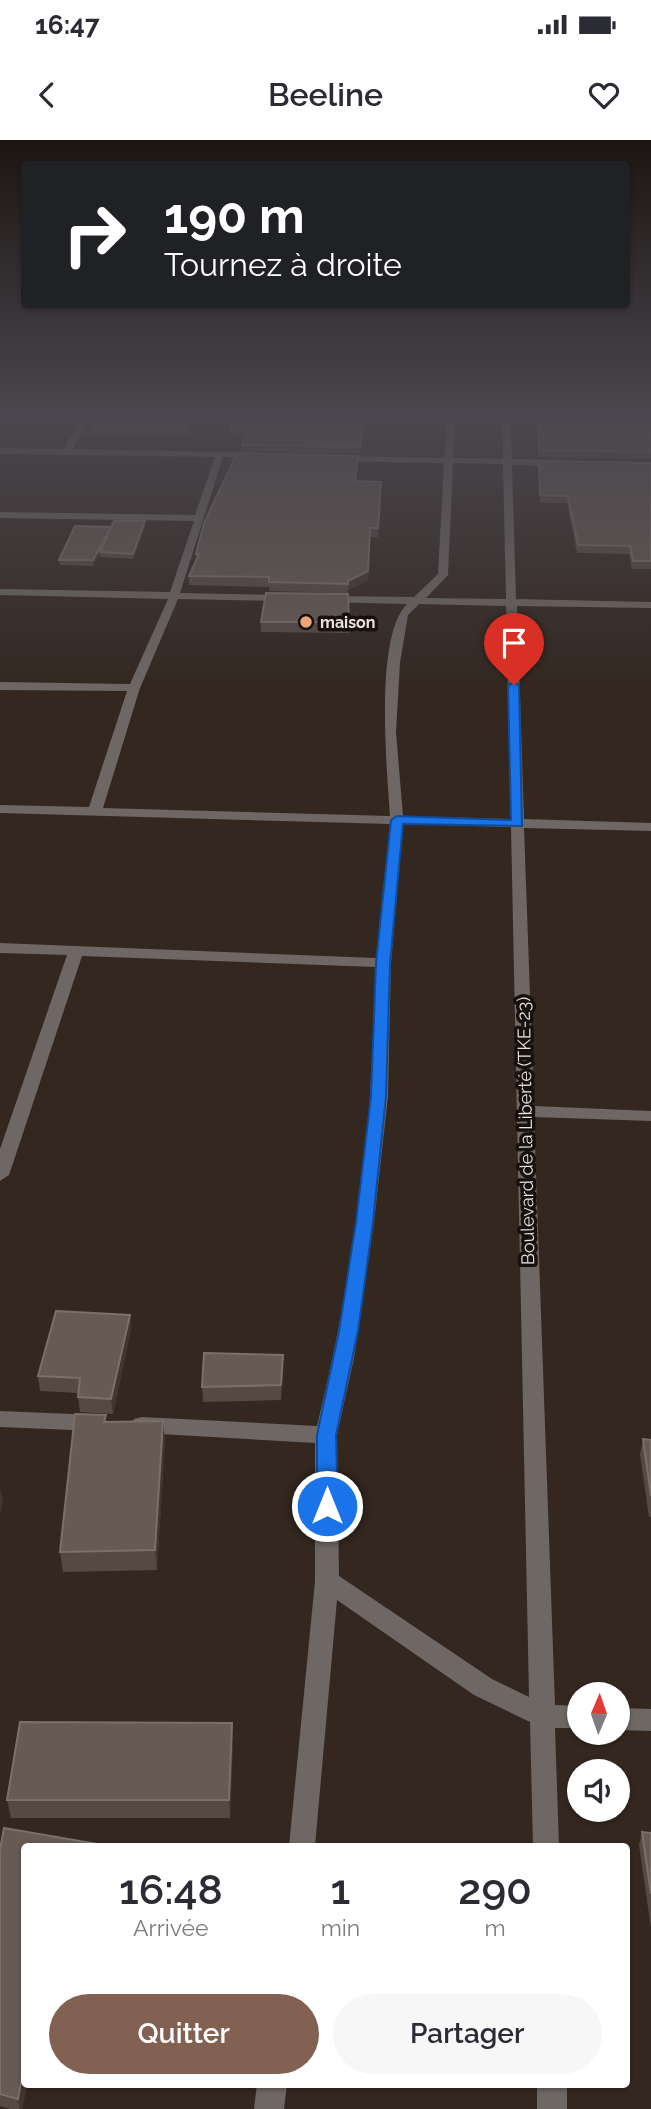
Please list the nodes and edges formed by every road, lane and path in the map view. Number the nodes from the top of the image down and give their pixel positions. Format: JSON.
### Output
{"nodes":[{"id":1,"x":202,"y":508,"type":"edge"},
{"id":2,"x":446,"y":508,"type":"edge"},
{"id":3,"x":509,"y":508,"type":"edge"},
{"id":4,"x":0,"y":515,"type":"edge"},
{"id":5,"x":199,"y":518,"type":"junction"},
{"id":6,"x":0,"y":592,"type":"edge"},
{"id":7,"x":174,"y":596,"type":"junction"},
{"id":8,"x":296,"y":598,"type":"edge"},
{"id":9,"x":309,"y":598,"type":"edge"},
{"id":10,"x":417,"y":600,"type":"junction"},
{"id":11,"x":512,"y":603,"type":"junction"},
{"id":12,"x":651,"y":606,"type":"edge"},
{"id":13,"x":0,"y":685,"type":"edge"},
{"id":14,"x":134,"y":688,"type":"junction"},
{"id":15,"x":0,"y":809,"type":"edge"},
{"id":16,"x":95,"y":811,"type":"junction"},
{"id":17,"x":397,"y":820,"type":"junction"},
{"id":18,"x":517,"y":824,"type":"junction"},
{"id":19,"x":651,"y":827,"type":"edge"},
{"id":20,"x":0,"y":948,"type":"edge"},
{"id":21,"x":76,"y":951,"type":"junction"},
{"id":22,"x":383,"y":963,"type":"junction"},
{"id":23,"x":526,"y":1111,"type":"junction"},
{"id":24,"x":651,"y":1116,"type":"edge"},
{"id":25,"x":0,"y":1174,"type":"edge"},
{"id":26,"x":0,"y":1419,"type":"edge"},
{"id":27,"x":327,"y":1435,"type":"junction"},
{"id":28,"x":327,"y":1581,"type":"junction"},
{"id":29,"x":543,"y":1716,"type":"junction"},
{"id":30,"x":567,"y":1717,"type":"edge"},
{"id":31,"x":630,"y":1719,"type":"edge"},
{"id":32,"x":651,"y":1720,"type":"edge"},
{"id":33,"x":302,"y":1843,"type":"edge"},
{"id":34,"x":546,"y":1843,"type":"edge"},
{"id":35,"x":272,"y":2088,"type":"edge"},
{"id":36,"x":552,"y":2088,"type":"edge"},
{"id":37,"x":269,"y":2109,"type":"edge"},
{"id":38,"x":552,"y":2109,"type":"edge"}],
"edges":[{"from":1,"to":5,"type":"street"},
{"from":2,"to":10,"type":"street"},
{"from":3,"to":11,"type":"street","name":"Boulevard de la Liberté (TKE-23)"},
{"from":4,"to":5,"type":"street"},
{"from":5,"to":7,"type":"street"},
{"from":6,"to":7,"type":"street"},
{"from":7,"to":8,"type":"street"},
{"from":7,"to":14,"type":"street"},
{"from":9,"to":10,"type":"street"},
{"from":10,"to":11,"type":"street"},
{"from":10,"to":17,"type":"street"},
{"from":11,"to":12,"type":"street"},
{"from":11,"to":18,"type":"street","name":"Boulevard de la Liberté (TKE-23)"},
{"from":13,"to":14,"type":"street"},
{"from":14,"to":16,"type":"street"},
{"from":15,"to":16,"type":"street"},
{"from":16,"to":17,"type":"street"},
{"from":17,"to":18,"type":"street"},
{"from":17,"to":22,"type":"street"},
{"from":18,"to":19,"type":"street"},
{"from":18,"to":23,"type":"street","name":"Boulevard de la Liberté (TKE-23)"},
{"from":20,"to":21,"type":"street"},
{"from":21,"to":22,"type":"street"},
{"from":21,"to":25,"type":"street"},
{"from":22,"to":27,"type":"street"},
{"from":23,"to":24,"type":"street"},
{"from":23,"to":29,"type":"street","name":"Boulevard de la Liberté (TKE-23)"},
{"from":26,"to":27,"type":"street"},
{"from":27,"to":28,"type":"street"},
{"from":28,"to":29,"type":"street"},
{"from":28,"to":33,"type":"street"},
{"from":29,"to":30,"type":"street"},
{"from":29,"to":34,"type":"street","name":"Boulevard de la Liberté (TKE-23)"},
{"from":31,"to":32,"type":"street"},
{"from":35,"to":37,"type":"street"},
{"from":36,"to":38,"type":"street"}]}
